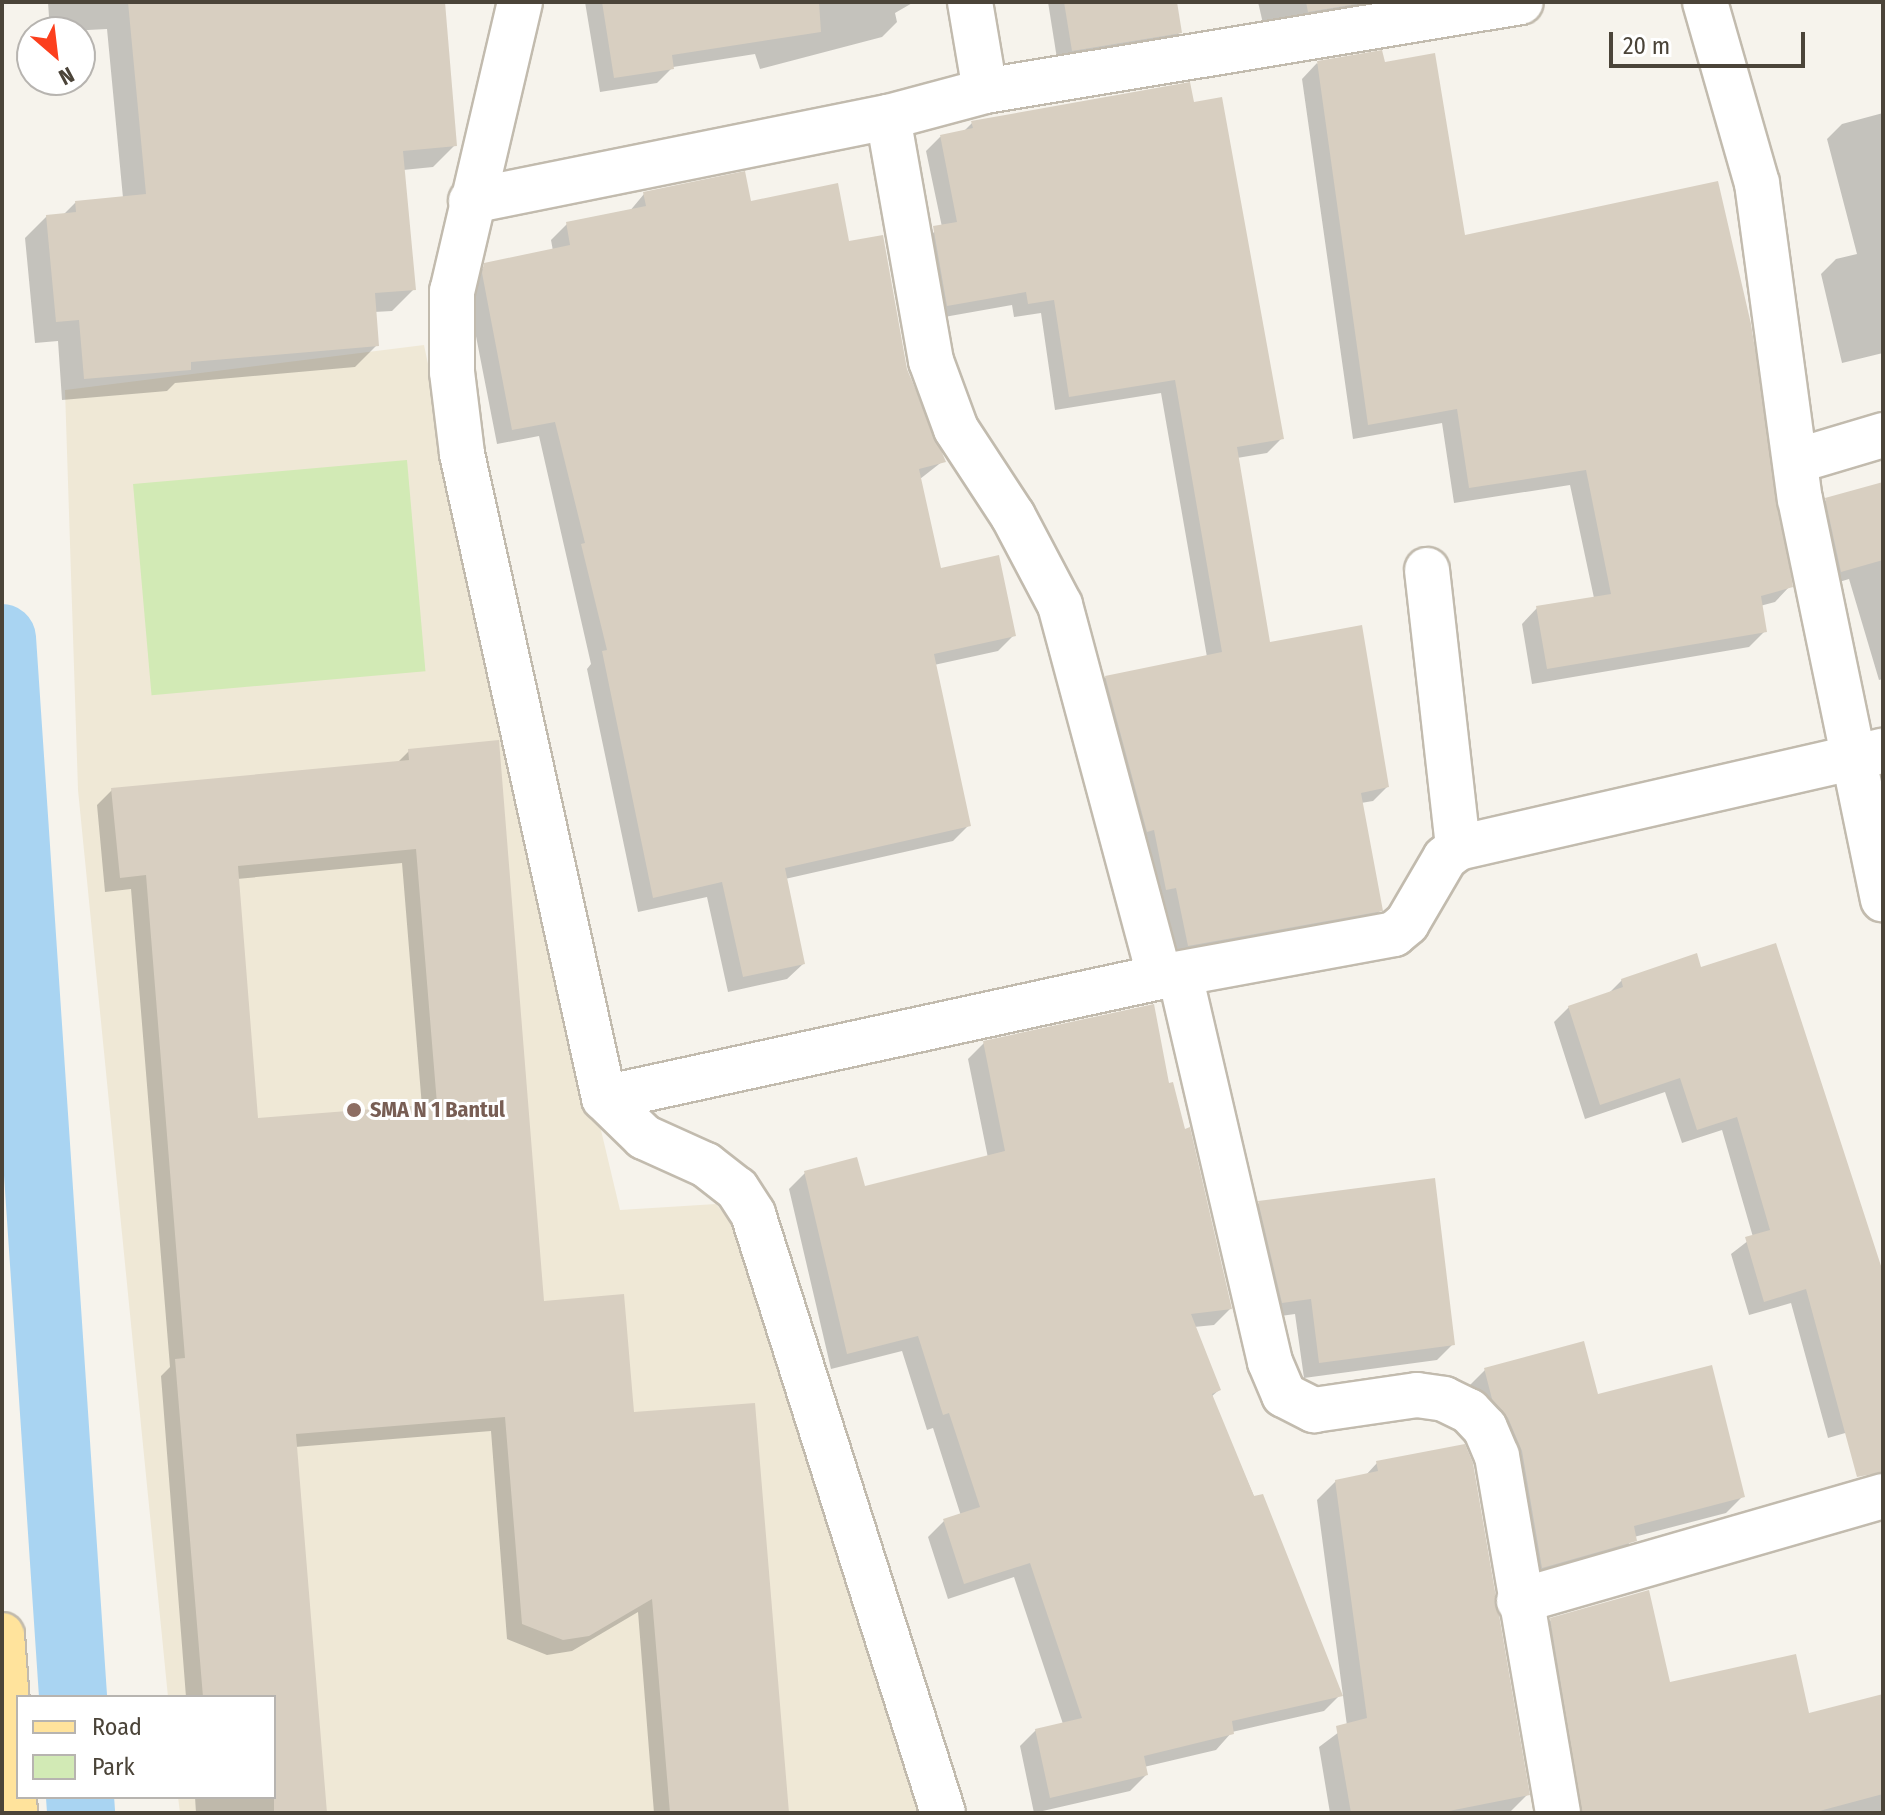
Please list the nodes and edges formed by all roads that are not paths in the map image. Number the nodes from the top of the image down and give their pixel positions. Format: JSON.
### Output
{"nodes":[{"id":1,"x":520,"y":2,"type":"edge"},
{"id":2,"x":970,"y":2,"type":"edge"},
{"id":3,"x":1521,"y":2,"type":"edge"},
{"id":4,"x":1705,"y":2,"type":"edge"},
{"id":5,"x":985,"y":91,"type":"junction"},
{"id":6,"x":888,"y":117,"type":"junction"},
{"id":7,"x":471,"y":201,"type":"junction"},
{"id":8,"x":1883,"y":435,"type":"edge"},
{"id":9,"x":1796,"y":461,"type":"junction"},
{"id":10,"x":1427,"y":570,"type":"dead end"},
{"id":11,"x":1868,"y":755,"type":"edge"},
{"id":12,"x":1458,"y":848,"type":"junction"},
{"id":13,"x":1883,"y":900,"type":"edge"},
{"id":14,"x":1170,"y":976,"type":"junction"},
{"id":15,"x":604,"y":1098,"type":"junction"},
{"id":16,"x":1883,"y":1496,"type":"edge"},
{"id":17,"x":1519,"y":1601,"type":"junction"},
{"id":18,"x":2,"y":1635,"type":"edge"},
{"id":19,"x":1549,"y":1810,"type":"edge"},
{"id":20,"x":15,"y":1813,"type":"edge"},
{"id":21,"x":943,"y":1813,"type":"edge"}],
"edges":[{"from":1,"to":7,"type":"street"},
{"from":2,"to":5,"type":"street"},
{"from":3,"to":5,"type":"street"},
{"from":4,"to":9,"type":"street"},
{"from":5,"to":6,"type":"street"},
{"from":6,"to":7,"type":"street"},
{"from":6,"to":14,"type":"street"},
{"from":7,"to":15,"type":"street"},
{"from":8,"to":9,"type":"street"},
{"from":9,"to":11,"type":"street"},
{"from":10,"to":12,"type":"street"},
{"from":11,"to":12,"type":"street"},
{"from":11,"to":13,"type":"street"},
{"from":12,"to":14,"type":"street"},
{"from":14,"to":15,"type":"street"},
{"from":14,"to":17,"type":"street"},
{"from":15,"to":21,"type":"street"},
{"from":16,"to":17,"type":"street"},
{"from":17,"to":19,"type":"street"},
{"from":18,"to":20,"type":"main road"}]}
